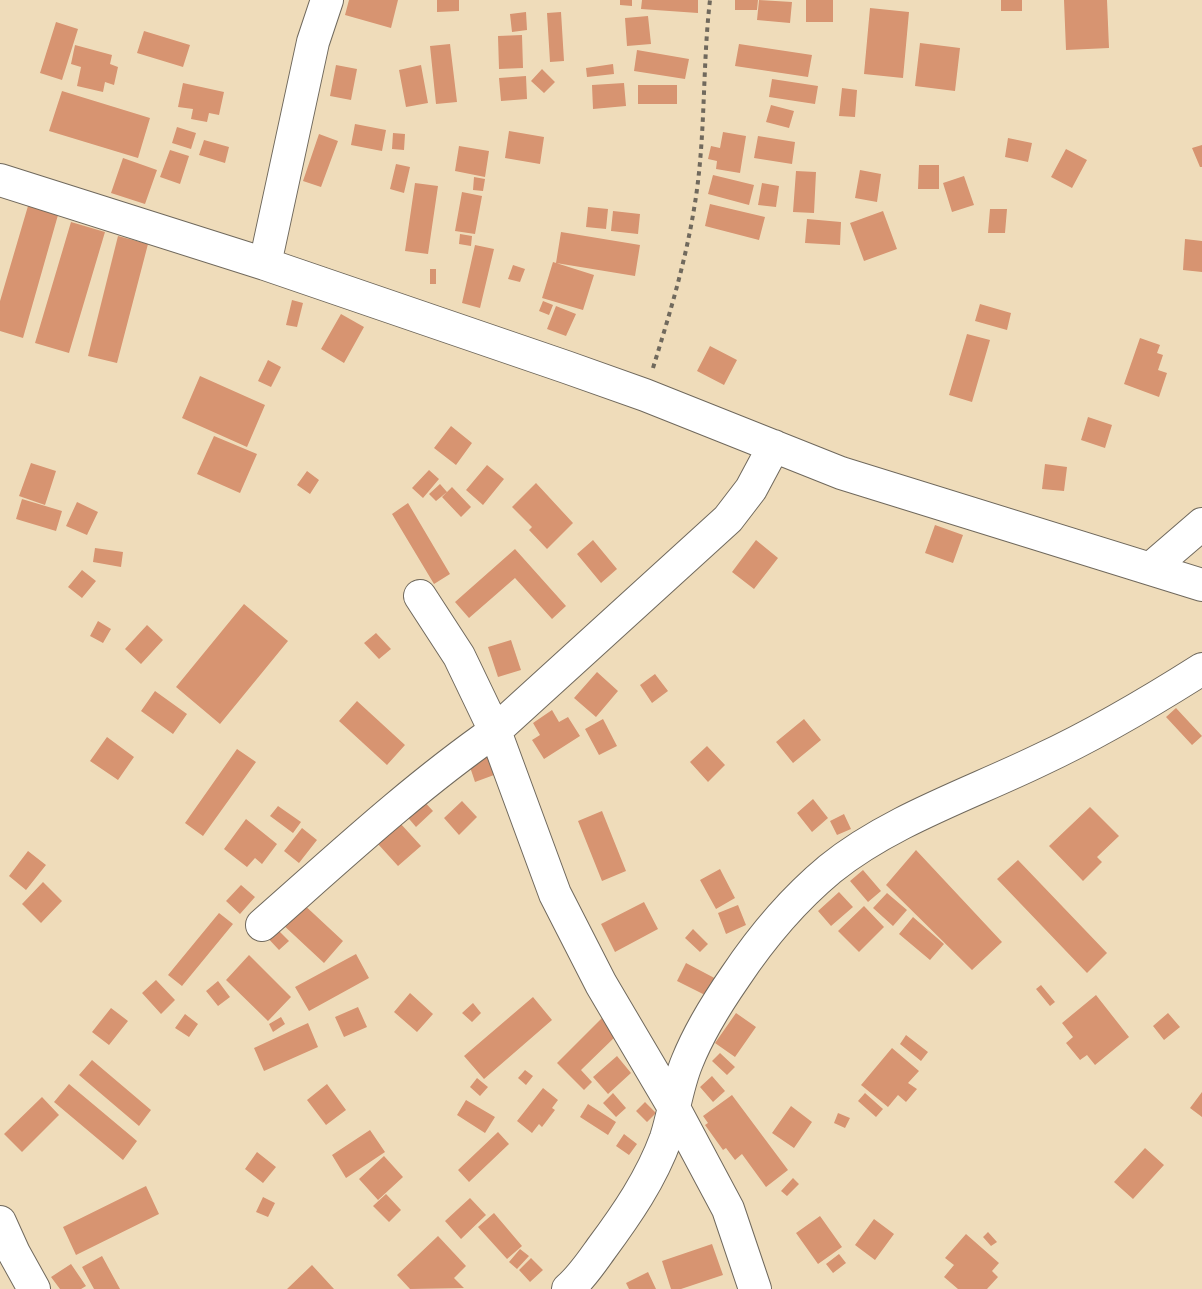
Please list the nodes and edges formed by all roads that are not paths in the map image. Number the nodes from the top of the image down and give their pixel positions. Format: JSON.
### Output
{"nodes":[{"id":1,"x":327,"y":0,"type":"edge"},
{"id":2,"x":0,"y":180,"type":"edge"},
{"id":3,"x":264,"y":264,"type":"junction"},
{"id":4,"x":774,"y":446,"type":"junction"},
{"id":5,"x":1202,"y":524,"type":"edge"},
{"id":6,"x":1151,"y":568,"type":"junction"},
{"id":7,"x":1202,"y":585,"type":"edge"},
{"id":8,"x":420,"y":596,"type":"dead end"},
{"id":9,"x":1202,"y":669,"type":"edge"},
{"id":10,"x":495,"y":731,"type":"junction"},
{"id":11,"x":262,"y":925,"type":"dead end"},
{"id":12,"x":673,"y":1106,"type":"junction"},
{"id":13,"x":0,"y":1222,"type":"edge"},
{"id":14,"x":34,"y":1289,"type":"edge"},
{"id":15,"x":568,"y":1289,"type":"edge"},
{"id":16,"x":755,"y":1289,"type":"edge"}],
"edges":[{"from":1,"to":3,"type":"street"},
{"from":2,"to":3,"type":"street"},
{"from":3,"to":4,"type":"street"},
{"from":4,"to":6,"type":"street"},
{"from":4,"to":10,"type":"street"},
{"from":5,"to":6,"type":"street"},
{"from":6,"to":7,"type":"street"},
{"from":8,"to":10,"type":"street"},
{"from":9,"to":12,"type":"street"},
{"from":10,"to":11,"type":"street"},
{"from":10,"to":12,"type":"street"},
{"from":12,"to":15,"type":"street"},
{"from":12,"to":16,"type":"street"},
{"from":13,"to":14,"type":"street"}]}
